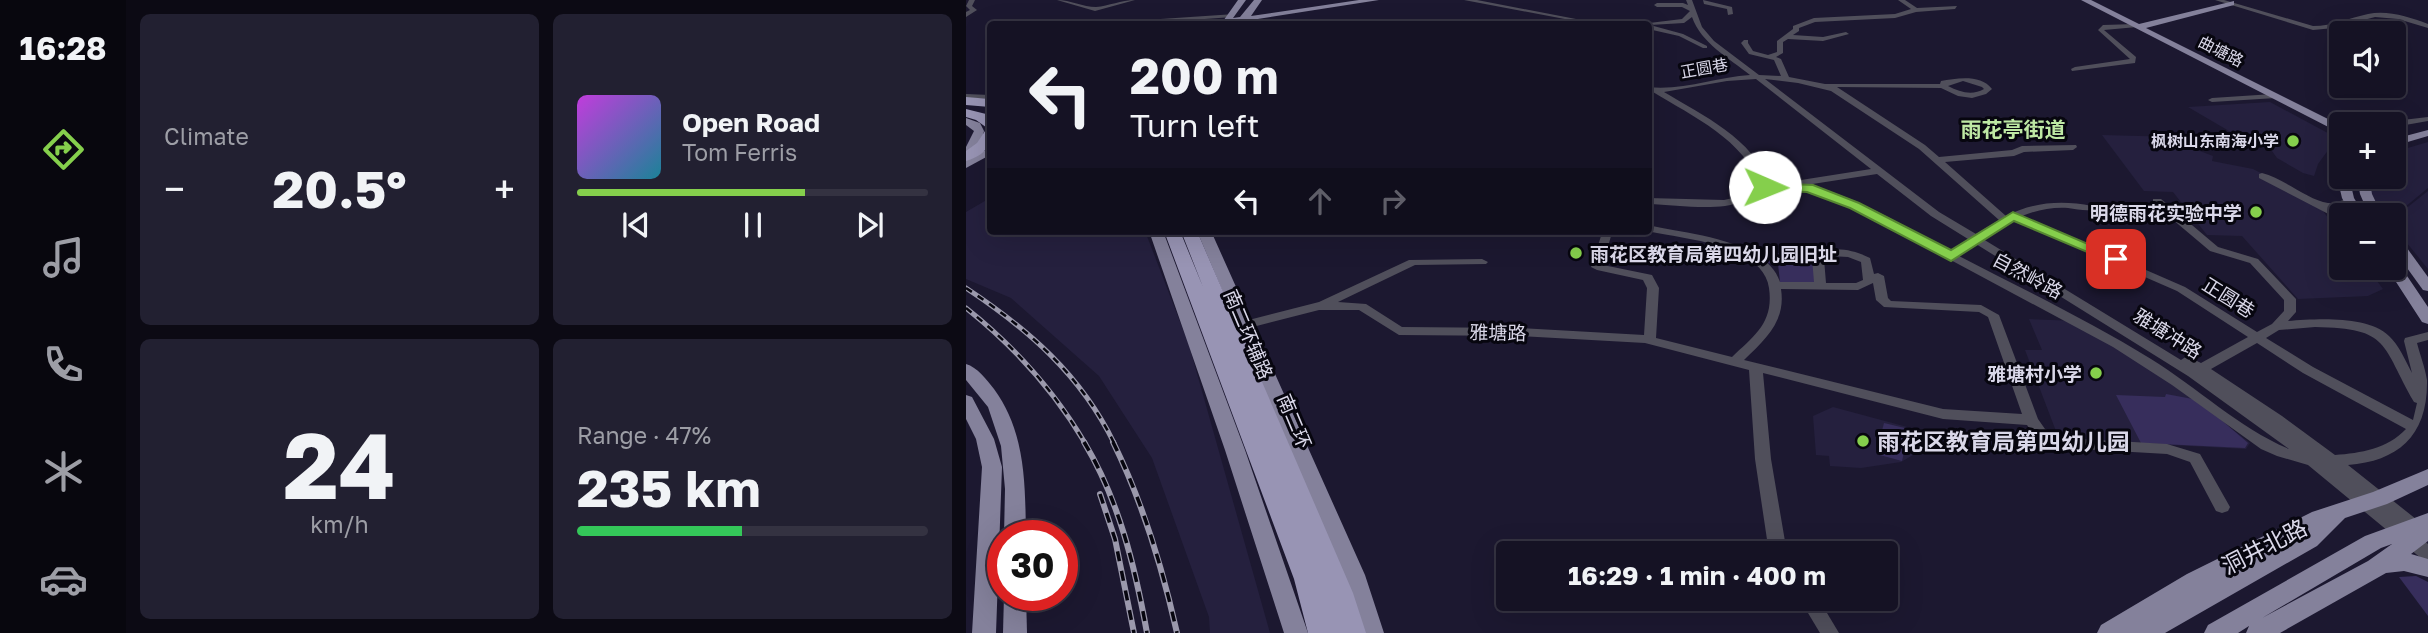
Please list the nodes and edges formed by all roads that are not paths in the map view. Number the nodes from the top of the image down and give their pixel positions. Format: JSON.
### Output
{"nodes":[{"id":1,"x":972,"y":0,"type":"edge"},
{"id":2,"x":1060,"y":0,"type":"edge"},
{"id":3,"x":1132,"y":0,"type":"edge"},
{"id":4,"x":1242,"y":0,"type":"edge"},
{"id":5,"x":1353,"y":0,"type":"edge"},
{"id":6,"x":1375,"y":0,"type":"edge"},
{"id":7,"x":1467,"y":0,"type":"edge"},
{"id":8,"x":1706,"y":0,"type":"edge"},
{"id":9,"x":1901,"y":0,"type":"edge"},
{"id":10,"x":2085,"y":0,"type":"edge"},
{"id":11,"x":2092,"y":0,"type":"edge"},
{"id":12,"x":2245,"y":0,"type":"edge"},
{"id":13,"x":1256,"y":2,"type":"edge"},
{"id":14,"x":2225,"y":2,"type":"edge"},
{"id":15,"x":1657,"y":5,"type":"dead end"},
{"id":16,"x":1693,"y":6,"type":"edge"},
{"id":17,"x":1955,"y":7,"type":"dead end"},
{"id":18,"x":1916,"y":10,"type":"junction"},
{"id":19,"x":1283,"y":14,"type":"junction"},
{"id":20,"x":1730,"y":14,"type":"dead end"},
{"id":21,"x":966,"y":15,"type":"edge"},
{"id":22,"x":1553,"y":16,"type":"junction"},
{"id":23,"x":1542,"y":20,"type":"dead end"},
{"id":24,"x":1237,"y":21,"type":"edge"},
{"id":25,"x":1582,"y":21,"type":"edge"},
{"id":26,"x":1652,"y":25,"type":"edge"},
{"id":27,"x":2138,"y":25,"type":"junction"},
{"id":28,"x":2428,"y":26,"type":"edge"},
{"id":29,"x":1652,"y":28,"type":"edge"},
{"id":30,"x":1846,"y":34,"type":"dead end"},
{"id":31,"x":1789,"y":37,"type":"junction"},
{"id":32,"x":1746,"y":41,"type":"dead end"},
{"id":33,"x":1705,"y":47,"type":"dead end"},
{"id":34,"x":1771,"y":56,"type":"junction"},
{"id":35,"x":2075,"y":69,"type":"dead end"},
{"id":36,"x":1761,"y":78,"type":"junction"},
{"id":37,"x":1787,"y":80,"type":"junction"},
{"id":38,"x":1821,"y":85,"type":"junction"},
{"id":39,"x":1944,"y":86,"type":"junction"},
{"id":40,"x":1652,"y":90,"type":"edge"},
{"id":41,"x":2273,"y":96,"type":"junction"},
{"id":42,"x":2212,"y":100,"type":"dead end"},
{"id":43,"x":966,"y":101,"type":"edge"},
{"id":44,"x":987,"y":103,"type":"edge"},
{"id":45,"x":966,"y":113,"type":"edge"},
{"id":46,"x":2329,"y":119,"type":"edge"},
{"id":47,"x":2428,"y":120,"type":"edge"},
{"id":48,"x":966,"y":121,"type":"edge"},
{"id":49,"x":987,"y":123,"type":"edge"},
{"id":50,"x":2329,"y":124,"type":"edge"},
{"id":51,"x":2428,"y":126,"type":"edge"},
{"id":52,"x":2406,"y":127,"type":"edge"},
{"id":53,"x":2406,"y":129,"type":"edge"},
{"id":54,"x":2423,"y":134,"type":"edge"},
{"id":55,"x":2406,"y":139,"type":"edge"},
{"id":56,"x":987,"y":145,"type":"edge"},
{"id":57,"x":2073,"y":147,"type":"dead end"},
{"id":58,"x":966,"y":156,"type":"edge"},
{"id":59,"x":1938,"y":160,"type":"junction"},
{"id":60,"x":966,"y":164,"type":"edge"},
{"id":61,"x":1877,"y":172,"type":"junction"},
{"id":62,"x":1765,"y":187,"type":"junction"},
{"id":63,"x":1783,"y":187,"type":"junction"},
{"id":64,"x":2346,"y":189,"type":"edge"},
{"id":65,"x":1652,"y":201,"type":"edge"},
{"id":66,"x":2157,"y":201,"type":"dead end"},
{"id":67,"x":2349,"y":201,"type":"joint"},
{"id":68,"x":2344,"y":203,"type":"edge"},
{"id":69,"x":2329,"y":204,"type":"edge"},
{"id":70,"x":2088,"y":208,"type":"dead end"},
{"id":71,"x":2329,"y":210,"type":"edge"},
{"id":72,"x":2009,"y":218,"type":"junction"},
{"id":73,"x":1652,"y":229,"type":"edge"},
{"id":74,"x":1157,"y":235,"type":"edge"},
{"id":75,"x":1174,"y":235,"type":"edge"},
{"id":76,"x":1191,"y":235,"type":"edge"},
{"id":77,"x":1206,"y":235,"type":"edge"},
{"id":78,"x":1607,"y":235,"type":"edge"},
{"id":79,"x":1978,"y":238,"type":"junction"},
{"id":80,"x":1951,"y":256,"type":"junction"},
{"id":81,"x":2406,"y":257,"type":"edge"},
{"id":82,"x":1482,"y":262,"type":"dead end"},
{"id":83,"x":1878,"y":276,"type":"dead end"},
{"id":84,"x":2402,"y":280,"type":"edge"},
{"id":85,"x":1777,"y":285,"type":"junction"},
{"id":86,"x":1820,"y":286,"type":"junction"},
{"id":87,"x":2428,"y":287,"type":"edge"},
{"id":88,"x":1320,"y":306,"type":"junction"},
{"id":89,"x":2428,"y":319,"type":"edge"},
{"id":90,"x":1245,"y":324,"type":"junction"},
{"id":91,"x":2276,"y":327,"type":"junction"},
{"id":92,"x":2428,"y":336,"type":"edge"},
{"id":93,"x":2257,"y":337,"type":"junction"},
{"id":94,"x":1650,"y":340,"type":"junction"},
{"id":95,"x":1734,"y":362,"type":"junction"},
{"id":96,"x":1756,"y":368,"type":"junction"},
{"id":97,"x":966,"y":370,"type":"edge"},
{"id":98,"x":2197,"y":371,"type":"junction"},
{"id":99,"x":2178,"y":382,"type":"junction"},
{"id":100,"x":966,"y":401,"type":"edge"},
{"id":101,"x":2031,"y":420,"type":"junction"},
{"id":102,"x":2409,"y":425,"type":"junction"},
{"id":103,"x":2314,"y":460,"type":"junction"},
{"id":104,"x":2334,"y":462,"type":"junction"},
{"id":105,"x":2428,"y":477,"type":"edge"},
{"id":106,"x":2374,"y":500,"type":"junction"},
{"id":107,"x":2222,"y":507,"type":"dead end"},
{"id":108,"x":2342,"y":510,"type":"junction"},
{"id":109,"x":1015,"y":520,"type":"edge"},
{"id":110,"x":2420,"y":534,"type":"edge"},
{"id":111,"x":1776,"y":541,"type":"edge"},
{"id":112,"x":2379,"y":566,"type":"junction"},
{"id":113,"x":2428,"y":568,"type":"edge"},
{"id":114,"x":1015,"y":611,"type":"edge"},
{"id":115,"x":1816,"y":611,"type":"edge"},
{"id":116,"x":984,"y":633,"type":"edge"},
{"id":117,"x":1015,"y":633,"type":"edge"},
{"id":118,"x":1296,"y":633,"type":"edge"},
{"id":119,"x":1323,"y":633,"type":"edge"},
{"id":120,"x":1351,"y":633,"type":"edge"},
{"id":121,"x":1372,"y":633,"type":"edge"},
{"id":122,"x":1830,"y":633,"type":"edge"},
{"id":123,"x":2109,"y":633,"type":"edge"},
{"id":124,"x":2143,"y":633,"type":"edge"},
{"id":125,"x":2216,"y":633,"type":"edge"},
{"id":126,"x":2258,"y":633,"type":"edge"}],
"edges":[{"from":1,"to":21,"type":"street"},
{"from":2,"to":3,"type":"street"},
{"from":4,"to":24,"type":"main road"},
{"from":5,"to":19,"type":"main road"},
{"from":6,"to":19,"type":"main road"},
{"from":7,"to":22,"type":"street"},
{"from":8,"to":20,"type":"street"},
{"from":9,"to":18,"type":"street"},
{"from":10,"to":27,"type":"main road","name":"曲塘路"},
{"from":11,"to":27,"type":"main road","name":"曲塘路"},
{"from":12,"to":14,"type":"street"},
{"from":13,"to":19,"type":"main road"},
{"from":13,"to":24,"type":"main road"},
{"from":14,"to":27,"type":"main road"},
{"from":14,"to":28,"type":"street"},
{"from":15,"to":16,"type":"street"},
{"from":16,"to":26,"type":"street"},
{"from":16,"to":36,"type":"street","name":"雅塘冲路"},
{"from":17,"to":18,"type":"street"},
{"from":18,"to":31,"type":"street"},
{"from":19,"to":24,"type":"main road"},
{"from":22,"to":23,"type":"street"},
{"from":22,"to":25,"type":"street"},
{"from":27,"to":35,"type":"street"},
{"from":27,"to":41,"type":"main road","name":"曲塘路"},
{"from":27,"to":46,"type":"main road","name":"曲塘路"},
{"from":29,"to":33,"type":"street"},
{"from":30,"to":31,"type":"street"},
{"from":31,"to":34,"type":"street"},
{"from":32,"to":34,"type":"street"},
{"from":34,"to":37,"type":"street"},
{"from":36,"to":37,"type":"street","name":"正圆巷"},
{"from":36,"to":40,"type":"street","name":"正圆巷"},
{"from":36,"to":61,"type":"street","name":"雅塘冲路"},
{"from":36,"to":79,"type":"street","name":"雅塘冲路"},
{"from":37,"to":38,"type":"street","name":"正圆巷"},
{"from":38,"to":39,"type":"street"},
{"from":38,"to":59,"type":"street","name":"正圆巷"},
{"from":39,"to":39,"type":"street"},
{"from":40,"to":62,"type":"street"},
{"from":41,"to":42,"type":"street"},
{"from":41,"to":50,"type":"main road","name":"曲塘路"},
{"from":43,"to":44,"type":"highway"},
{"from":45,"to":49,"type":"highway"},
{"from":47,"to":52,"type":"street"},
{"from":48,"to":56,"type":"main road"},
{"from":51,"to":53,"type":"main road"},
{"from":54,"to":55,"type":"main road"},
{"from":56,"to":58,"type":"highway"},
{"from":56,"to":60,"type":"main road"},
{"from":57,"to":59,"type":"street"},
{"from":59,"to":72,"type":"street","name":"正圆巷"},
{"from":61,"to":63,"type":"street"},
{"from":61,"to":79,"type":"street","name":"雅塘冲路"},
{"from":62,"to":63,"type":"street","name":"自然岭路"},
{"from":62,"to":65,"type":"street"},
{"from":63,"to":80,"type":"street","name":"自然岭路"},
{"from":64,"to":67,"type":"main road"},
{"from":66,"to":91,"type":"street"},
{"from":67,"to":68,"type":"street"},
{"from":69,"to":71,"type":"street"},
{"from":70,"to":72,"type":"street"},
{"from":72,"to":79,"type":"street"},
{"from":72,"to":93,"type":"street","name":"正圆巷"},
{"from":73,"to":85,"type":"street"},
{"from":74,"to":118,"type":"main road"},
{"from":75,"to":119,"type":"highway"},
{"from":76,"to":120,"type":"highway","name":"南二环"},
{"from":77,"to":90,"type":"main road","name":"南二环辅路"},
{"from":78,"to":94,"type":"street"},
{"from":79,"to":80,"type":"street"},
{"from":79,"to":98,"type":"street","name":"雅塘冲路"},
{"from":80,"to":99,"type":"street","name":"自然岭路"},
{"from":81,"to":87,"type":"main road"},
{"from":82,"to":88,"type":"street"},
{"from":83,"to":101,"type":"street"},
{"from":84,"to":89,"type":"main road"},
{"from":85,"to":86,"type":"street"},
{"from":85,"to":95,"type":"street"},
{"from":86,"to":86,"type":"street"},
{"from":88,"to":90,"type":"street","name":"雅塘路"},
{"from":88,"to":94,"type":"street","name":"雅塘路"},
{"from":90,"to":121,"type":"main road","name":"南二环辅路"},
{"from":91,"to":93,"type":"street"},
{"from":91,"to":102,"type":"street"},
{"from":92,"to":102,"type":"street"},
{"from":93,"to":98,"type":"street"},
{"from":93,"to":102,"type":"street","name":"正圆巷"},
{"from":94,"to":95,"type":"street","name":"雅塘路"},
{"from":95,"to":96,"type":"street","name":"雅塘路"},
{"from":96,"to":101,"type":"street","name":"雅塘路"},
{"from":96,"to":111,"type":"street"},
{"from":97,"to":109,"type":"main road"},
{"from":98,"to":99,"type":"street"},
{"from":98,"to":103,"type":"street","name":"雅塘冲路"},
{"from":98,"to":104,"type":"street","name":"雅塘冲路"},
{"from":99,"to":103,"type":"street","name":"自然岭路"},
{"from":100,"to":116,"type":"main road"},
{"from":101,"to":107,"type":"street"},
{"from":102,"to":104,"type":"street","name":"自然岭路"},
{"from":103,"to":104,"type":"street","name":"自然岭路"},
{"from":103,"to":106,"type":"street","name":"雅塘冲路"},
{"from":104,"to":106,"type":"street","name":"雅塘冲路"},
{"from":105,"to":106,"type":"main road","name":"洞井北路"},
{"from":106,"to":108,"type":"main road","name":"洞井北路"},
{"from":106,"to":110,"type":"street","name":"雅塘冲路"},
{"from":108,"to":123,"type":"main road","name":"洞井北路"},
{"from":108,"to":124,"type":"main road"},
{"from":110,"to":112,"type":"main road"},
{"from":110,"to":125,"type":"main road"},
{"from":112,"to":113,"type":"main road"},
{"from":112,"to":126,"type":"main road"},
{"from":114,"to":117,"type":"main road"},
{"from":115,"to":122,"type":"street"}]}
